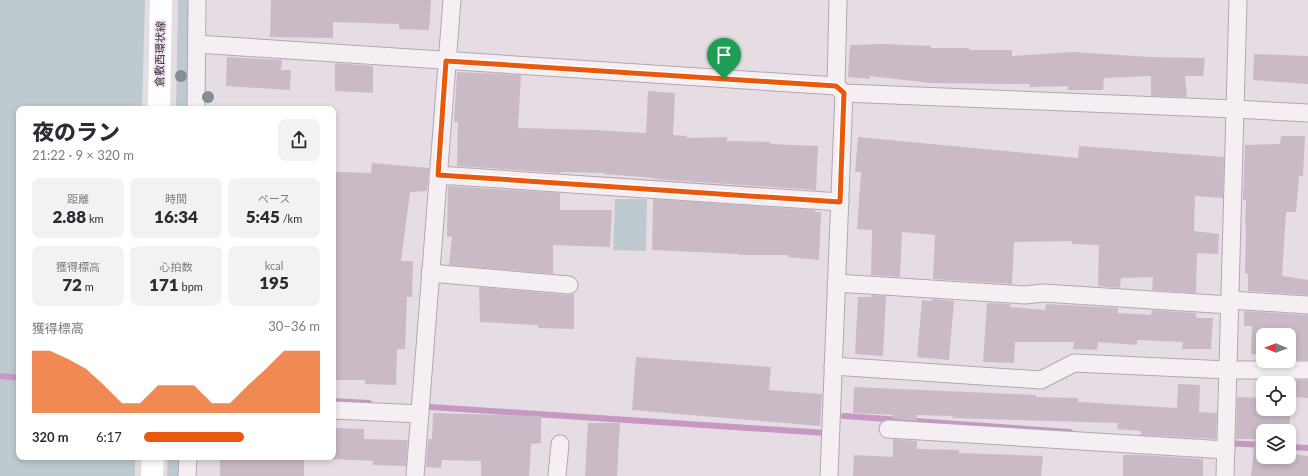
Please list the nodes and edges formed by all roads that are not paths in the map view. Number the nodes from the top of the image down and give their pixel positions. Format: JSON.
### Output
{"nodes":[{"id":1,"x":161,"y":0,"type":"edge"},
{"id":2,"x":197,"y":0,"type":"edge"},
{"id":3,"x":452,"y":0,"type":"edge"},
{"id":4,"x":838,"y":0,"type":"edge"},
{"id":5,"x":1238,"y":0,"type":"edge"},
{"id":6,"x":197,"y":44,"type":"junction"},
{"id":7,"x":446,"y":61,"type":"junction"},
{"id":8,"x":840,"y":90,"type":"junction"},
{"id":9,"x":159,"y":106,"type":"edge"},
{"id":10,"x":196,"y":106,"type":"edge"},
{"id":11,"x":1236,"y":109,"type":"junction"},
{"id":12,"x":1308,"y":113,"type":"edge"},
{"id":13,"x":438,"y":175,"type":"junction"},
{"id":14,"x":840,"y":202,"type":"junction"},
{"id":15,"x":430,"y":273,"type":"junction"},
{"id":16,"x":836,"y":283,"type":"junction"},
{"id":17,"x":569,"y":284,"type":"dead end"},
{"id":18,"x":1230,"y":302,"type":"junction"},
{"id":19,"x":1308,"y":305,"type":"edge"},
{"id":20,"x":833,"y":366,"type":"junction"},
{"id":21,"x":1228,"y":370,"type":"junction"},
{"id":22,"x":1308,"y":370,"type":"edge"},
{"id":23,"x":336,"y":410,"type":"edge"},
{"id":24,"x":420,"y":414,"type":"junction"},
{"id":25,"x":888,"y":429,"type":"dead end"},
{"id":26,"x":560,"y":444,"type":"dead end"},
{"id":27,"x":1226,"y":445,"type":"junction"},
{"id":28,"x":153,"y":460,"type":"edge"},
{"id":29,"x":188,"y":460,"type":"edge"},
{"id":30,"x":152,"y":476,"type":"edge"},
{"id":31,"x":187,"y":476,"type":"edge"},
{"id":32,"x":415,"y":476,"type":"edge"},
{"id":33,"x":557,"y":476,"type":"edge"},
{"id":34,"x":829,"y":476,"type":"edge"},
{"id":35,"x":1225,"y":476,"type":"edge"}],
"edges":[{"from":1,"to":9,"type":"main road","name":"倉敷西環状線"},
{"from":2,"to":6,"type":"street"},
{"from":3,"to":7,"type":"street"},
{"from":4,"to":8,"type":"street"},
{"from":5,"to":11,"type":"street"},
{"from":6,"to":7,"type":"street"},
{"from":6,"to":10,"type":"street"},
{"from":7,"to":8,"type":"street"},
{"from":7,"to":13,"type":"street"},
{"from":8,"to":11,"type":"street"},
{"from":8,"to":14,"type":"street"},
{"from":11,"to":12,"type":"street"},
{"from":11,"to":18,"type":"street"},
{"from":13,"to":14,"type":"street"},
{"from":13,"to":15,"type":"street"},
{"from":14,"to":16,"type":"street"},
{"from":15,"to":17,"type":"street"},
{"from":15,"to":24,"type":"street"},
{"from":16,"to":18,"type":"street"},
{"from":16,"to":20,"type":"street"},
{"from":18,"to":19,"type":"street"},
{"from":18,"to":21,"type":"street"},
{"from":20,"to":21,"type":"street"},
{"from":20,"to":34,"type":"street"},
{"from":21,"to":22,"type":"street"},
{"from":21,"to":27,"type":"street"},
{"from":23,"to":24,"type":"street"},
{"from":24,"to":32,"type":"street"},
{"from":25,"to":27,"type":"street"},
{"from":26,"to":33,"type":"street"},
{"from":27,"to":35,"type":"street"},
{"from":28,"to":30,"type":"main road"},
{"from":29,"to":31,"type":"street"}]}
